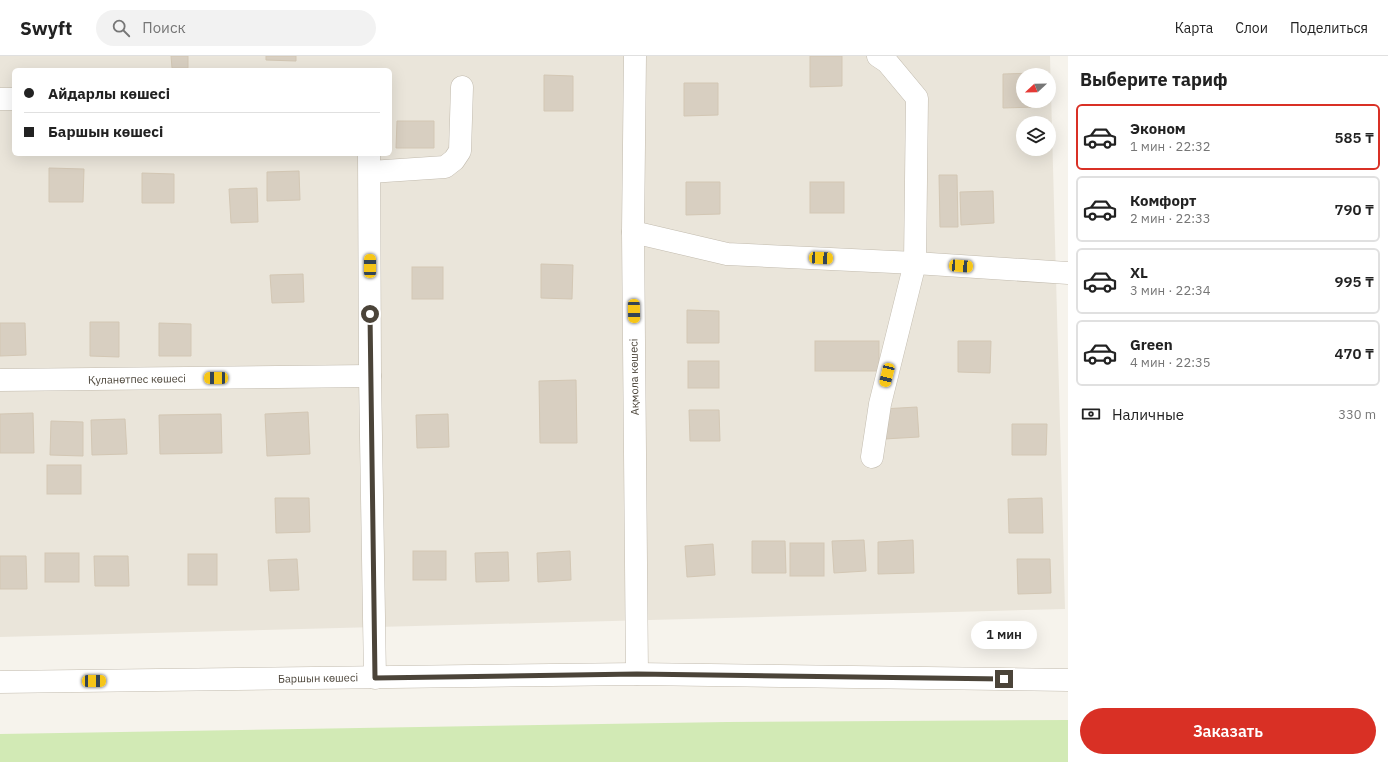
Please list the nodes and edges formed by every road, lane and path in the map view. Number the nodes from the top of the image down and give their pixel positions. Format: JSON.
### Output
{"nodes":[{"id":1,"x":635,"y":56,"type":"edge"},
{"id":2,"x":878,"y":56,"type":"edge"},
{"id":3,"x":462,"y":87,"type":"dead end"},
{"id":4,"x":0,"y":99,"type":"edge"},
{"id":5,"x":12,"y":99,"type":"edge"},
{"id":6,"x":369,"y":163,"type":"edge"},
{"id":7,"x":633,"y":232,"type":"junction"},
{"id":8,"x":915,"y":263,"type":"junction"},
{"id":9,"x":1068,"y":273,"type":"edge"},
{"id":10,"x":370,"y":376,"type":"junction"},
{"id":11,"x":0,"y":380,"type":"edge"},
{"id":12,"x":872,"y":457,"type":"dead end"},
{"id":13,"x":637,"y":674,"type":"junction"},
{"id":14,"x":375,"y":678,"type":"junction"},
{"id":15,"x":1068,"y":680,"type":"edge"},
{"id":16,"x":0,"y":682,"type":"edge"}],
"edges":[{"from":1,"to":7,"type":"street","name":"Ақмола көшесі"},
{"from":2,"to":8,"type":"street"},
{"from":3,"to":6,"type":"street"},
{"from":4,"to":5,"type":"street"},
{"from":6,"to":10,"type":"street"},
{"from":7,"to":8,"type":"street"},
{"from":7,"to":13,"type":"street","name":"Ақмола көшесі"},
{"from":8,"to":9,"type":"street"},
{"from":8,"to":12,"type":"street"},
{"from":10,"to":11,"type":"street","name":"Қуланөтпес көшесі"},
{"from":10,"to":14,"type":"street"},
{"from":13,"to":14,"type":"street","name":"Баршын көшесі"},
{"from":13,"to":15,"type":"street","name":"Баршын көшесі"},
{"from":14,"to":16,"type":"street","name":"Баршын көшесі"}]}
